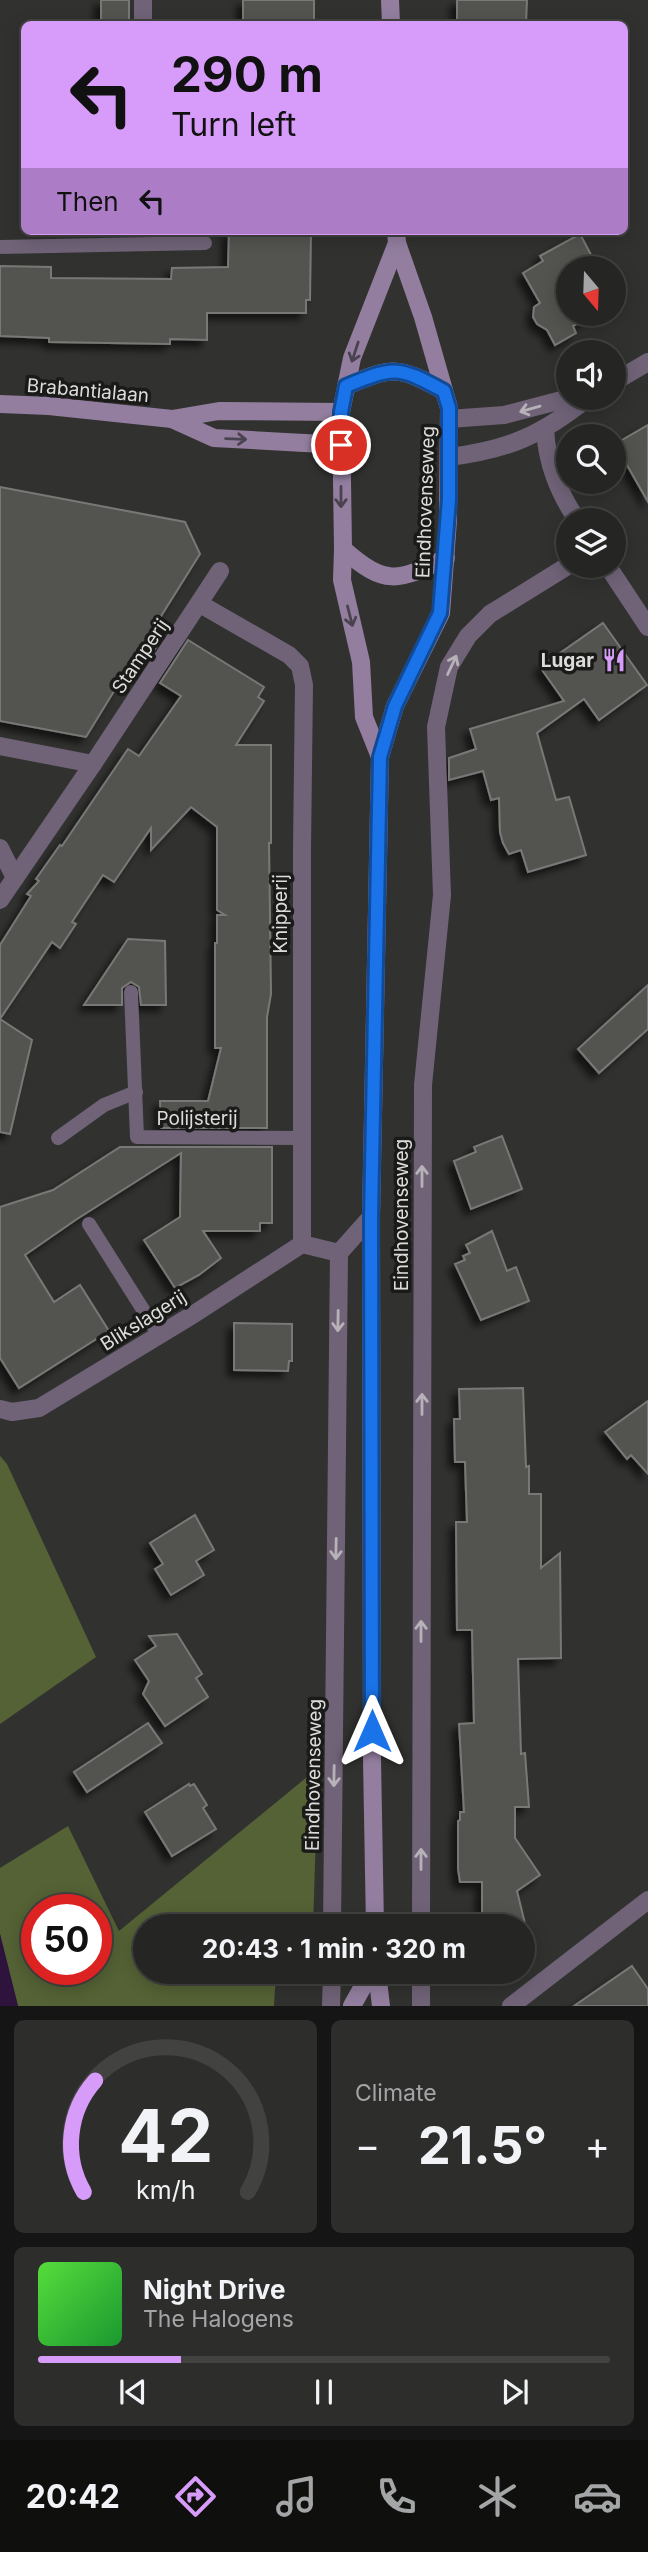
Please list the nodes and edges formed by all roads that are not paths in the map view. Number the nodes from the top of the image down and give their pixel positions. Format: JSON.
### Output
{"nodes":[{"id":1,"x":143,"y":0,"type":"edge"},
{"id":2,"x":390,"y":0,"type":"edge"},
{"id":3,"x":143,"y":21,"type":"edge"},
{"id":4,"x":391,"y":21,"type":"edge"},
{"id":5,"x":397,"y":237,"type":"edge"},
{"id":6,"x":205,"y":243,"type":"dead end"},
{"id":7,"x":0,"y":247,"type":"edge"},
{"id":8,"x":648,"y":362,"type":"edge"},
{"id":9,"x":626,"y":375,"type":"edge"},
{"id":10,"x":346,"y":386,"type":"junction"},
{"id":11,"x":444,"y":391,"type":"junction"},
{"id":12,"x":556,"y":401,"type":"edge"},
{"id":13,"x":0,"y":404,"type":"edge"},
{"id":14,"x":571,"y":410,"type":"edge"},
{"id":15,"x":341,"y":412,"type":"junction"},
{"id":16,"x":172,"y":419,"type":"junction"},
{"id":17,"x":449,"y":419,"type":"junction"},
{"id":18,"x":545,"y":429,"type":"junction"},
{"id":19,"x":341,"y":445,"type":"junction"},
{"id":20,"x":449,"y":457,"type":"junction"},
{"id":21,"x":569,"y":508,"type":"edge"},
{"id":22,"x":344,"y":548,"type":"junction"},
{"id":23,"x":446,"y":558,"type":"junction"},
{"id":24,"x":220,"y":571,"type":"dead end"},
{"id":25,"x":556,"y":573,"type":"edge"},
{"id":26,"x":616,"y":578,"type":"edge"},
{"id":27,"x":200,"y":604,"type":"junction"},
{"id":28,"x":648,"y":627,"type":"edge"},
{"id":29,"x":0,"y":746,"type":"edge"},
{"id":30,"x":380,"y":757,"type":"junction"},
{"id":31,"x":93,"y":764,"type":"junction"},
{"id":32,"x":0,"y":848,"type":"edge"},
{"id":33,"x":15,"y":878,"type":"junction"},
{"id":34,"x":0,"y":900,"type":"edge"},
{"id":35,"x":131,"y":992,"type":"dead end"},
{"id":36,"x":136,"y":1092,"type":"junction"},
{"id":37,"x":58,"y":1138,"type":"dead end"},
{"id":38,"x":301,"y":1138,"type":"junction"},
{"id":39,"x":371,"y":1217,"type":"junction"},
{"id":40,"x":89,"y":1224,"type":"dead end"},
{"id":41,"x":302,"y":1244,"type":"junction"},
{"id":42,"x":339,"y":1253,"type":"junction"},
{"id":43,"x":159,"y":1335,"type":"junction"},
{"id":44,"x":0,"y":1409,"type":"edge"},
{"id":45,"x":648,"y":1900,"type":"edge"},
{"id":46,"x":332,"y":1914,"type":"edge"},
{"id":47,"x":375,"y":1914,"type":"edge"},
{"id":48,"x":421,"y":1914,"type":"edge"},
{"id":49,"x":332,"y":1984,"type":"edge"},
{"id":50,"x":364,"y":1984,"type":"edge"},
{"id":51,"x":378,"y":1984,"type":"edge"},
{"id":52,"x":421,"y":1984,"type":"edge"},
{"id":53,"x":331,"y":2006,"type":"edge"},
{"id":54,"x":352,"y":2006,"type":"edge"},
{"id":55,"x":381,"y":2006,"type":"edge"},
{"id":56,"x":421,"y":2006,"type":"edge"},
{"id":57,"x":511,"y":2006,"type":"edge"}],
"edges":[{"from":1,"to":3,"type":"street"},
{"from":2,"to":4,"type":"main road"},
{"from":5,"to":10,"type":"main road","name":"Eindhovenseweg","one_way":true},
{"from":5,"to":11,"type":"main road","name":"Eindhovenseweg"},
{"from":6,"to":7,"type":"lane"},
{"from":8,"to":9,"type":"street"},
{"from":10,"to":11,"type":"main road"},
{"from":10,"to":15,"type":"main road","name":"Eindhovenseweg"},
{"from":11,"to":17,"type":"main road","name":"Eindhovenseweg"},
{"from":12,"to":17,"type":"street","one_way":true},
{"from":13,"to":16,"type":"main road","name":"Brabantialaan"},
{"from":14,"to":18,"type":"street"},
{"from":15,"to":16,"type":"main road","name":"Brabantialaan"},
{"from":15,"to":19,"type":"main road","name":"Eindhovenseweg"},
{"from":16,"to":19,"type":"main road","name":"Brabantialaan","one_way":true},
{"from":17,"to":20,"type":"main road","name":"Eindhovenseweg"},
{"from":18,"to":20,"type":"street"},
{"from":18,"to":21,"type":"street"},
{"from":19,"to":22,"type":"main road","name":"Eindhovenseweg","one_way":true},
{"from":20,"to":23,"type":"main road","name":"Eindhovenseweg"},
{"from":22,"to":23,"type":"main road"},
{"from":22,"to":30,"type":"main road","name":"Eindhovenseweg","one_way":true},
{"from":23,"to":30,"type":"main road","name":"Eindhovenseweg"},
{"from":24,"to":27,"type":"street","name":"Stamperij"},
{"from":48,"to":25,"type":"street","name":"Eindhovenseweg","one_way":true},
{"from":26,"to":28,"type":"street"},
{"from":27,"to":31,"type":"street","name":"Stamperij"},
{"from":27,"to":38,"type":"street","name":"Knipperij"},
{"from":29,"to":31,"type":"street"},
{"from":30,"to":39,"type":"main road","name":"Eindhovenseweg"},
{"from":31,"to":33,"type":"street","name":"Stamperij"},
{"from":32,"to":33,"type":"street"},
{"from":33,"to":34,"type":"street","name":"Stamperij"},
{"from":35,"to":36,"type":"lane","name":"Polijsterij"},
{"from":36,"to":37,"type":"lane","name":"Polijsterij"},
{"from":36,"to":38,"type":"lane","name":"Polijsterij"},
{"from":38,"to":41,"type":"street","name":"Knipperij"},
{"from":39,"to":42,"type":"street","name":"Eindhovenseweg"},
{"from":39,"to":47,"type":"main road","name":"Eindhovenseweg"},
{"from":40,"to":43,"type":"lane"},
{"from":41,"to":42,"type":"street"},
{"from":41,"to":43,"type":"street","name":"Blikslagerij"},
{"from":42,"to":46,"type":"street","name":"Eindhovenseweg","one_way":true},
{"from":43,"to":44,"type":"street","name":"Blikslagerij"},
{"from":45,"to":57,"type":"street"},
{"from":49,"to":53,"type":"street"},
{"from":50,"to":54,"type":"main road"},
{"from":51,"to":55,"type":"main road"},
{"from":52,"to":56,"type":"street"}]}
